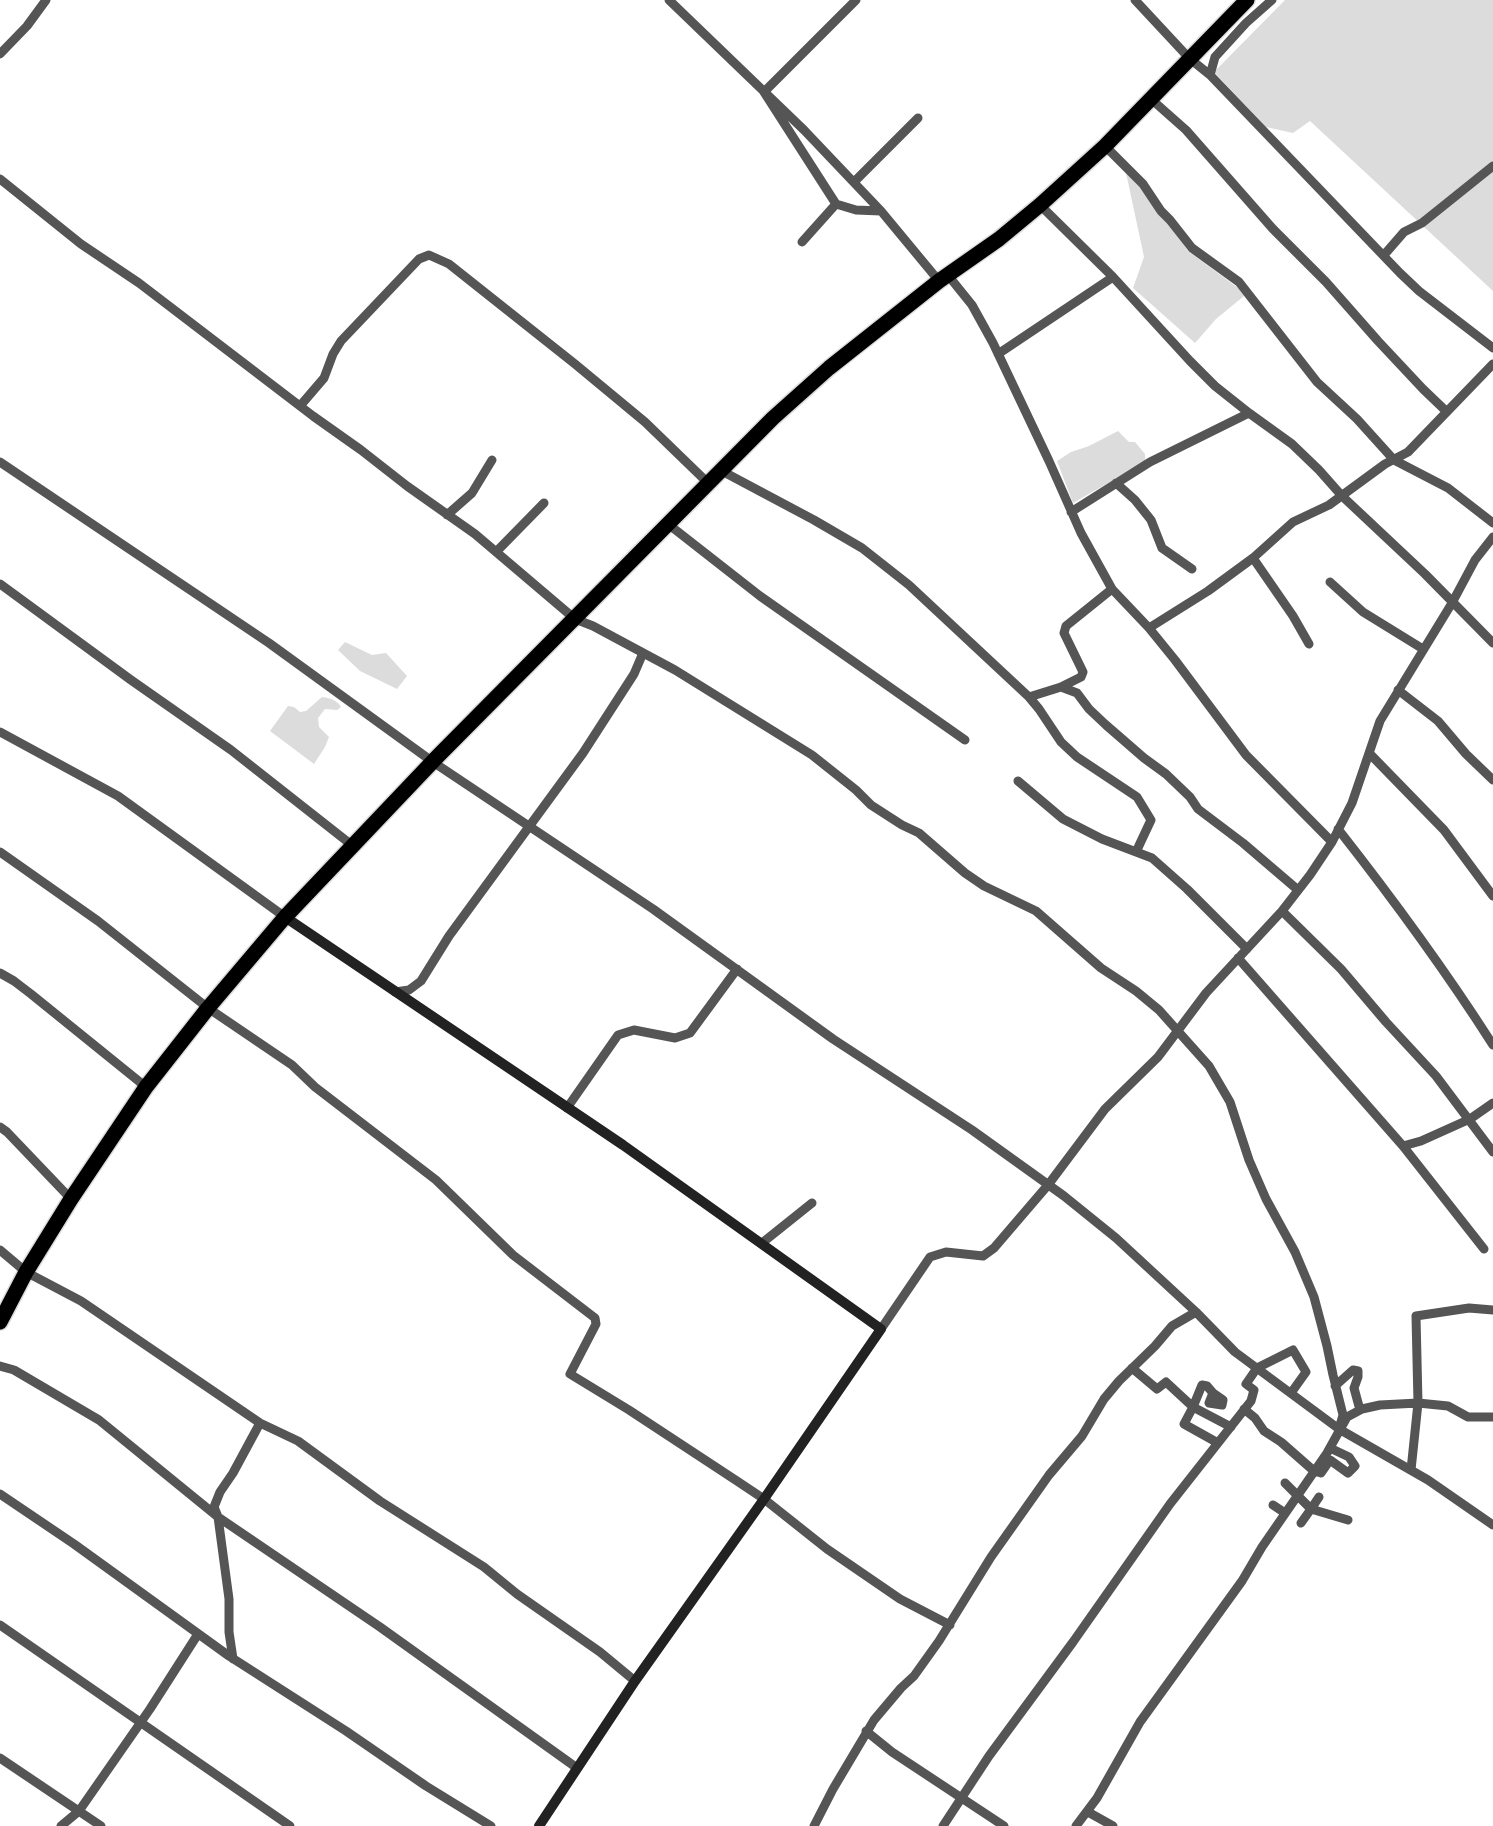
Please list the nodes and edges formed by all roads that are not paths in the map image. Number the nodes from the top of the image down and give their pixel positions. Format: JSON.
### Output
{"nodes":[{"id":1,"x":46,"y":0,"type":"edge"},
{"id":2,"x":669,"y":0,"type":"edge"},
{"id":3,"x":856,"y":0,"type":"edge"},
{"id":4,"x":1135,"y":0,"type":"edge"},
{"id":5,"x":1247,"y":0,"type":"edge"},
{"id":6,"x":1272,"y":0,"type":"edge"},
{"id":7,"x":0,"y":54,"type":"edge"},
{"id":8,"x":1190,"y":58,"type":"junction"},
{"id":9,"x":1210,"y":75,"type":"junction"},
{"id":10,"x":764,"y":92,"type":"junction"},
{"id":11,"x":1151,"y":99,"type":"junction"},
{"id":12,"x":918,"y":118,"type":"dead end"},
{"id":13,"x":1105,"y":146,"type":"junction"},
{"id":14,"x":1493,"y":166,"type":"edge"},
{"id":15,"x":0,"y":179,"type":"edge"},
{"id":16,"x":854,"y":182,"type":"junction"},
{"id":17,"x":836,"y":204,"type":"junction"},
{"id":18,"x":1040,"y":204,"type":"junction"},
{"id":19,"x":881,"y":211,"type":"junction"},
{"id":20,"x":802,"y":242,"type":"dead end"},
{"id":21,"x":1384,"y":255,"type":"junction"},
{"id":22,"x":1113,"y":277,"type":"junction"},
{"id":23,"x":943,"y":278,"type":"junction"},
{"id":24,"x":1493,"y":348,"type":"edge"},
{"id":25,"x":998,"y":354,"type":"junction"},
{"id":26,"x":1493,"y":364,"type":"edge"},
{"id":27,"x":300,"y":406,"type":"junction"},
{"id":28,"x":1448,"y":412,"type":"junction"},
{"id":29,"x":1249,"y":413,"type":"junction"},
{"id":30,"x":492,"y":460,"type":"dead end"},
{"id":31,"x":1394,"y":460,"type":"junction"},
{"id":32,"x":0,"y":462,"type":"edge"},
{"id":33,"x":720,"y":470,"type":"junction"},
{"id":34,"x":708,"y":484,"type":"junction"},
{"id":35,"x":1116,"y":484,"type":"junction"},
{"id":36,"x":1342,"y":496,"type":"junction"},
{"id":37,"x":544,"y":503,"type":"dead end"},
{"id":38,"x":1071,"y":512,"type":"junction"},
{"id":39,"x":447,"y":515,"type":"junction"},
{"id":40,"x":1493,"y":523,"type":"edge"},
{"id":41,"x":668,"y":524,"type":"junction"},
{"id":42,"x":1493,"y":537,"type":"edge"},
{"id":43,"x":496,"y":552,"type":"junction"},
{"id":44,"x":1254,"y":558,"type":"junction"},
{"id":45,"x":1192,"y":569,"type":"dead end"},
{"id":46,"x":1330,"y":582,"type":"dead end"},
{"id":47,"x":0,"y":584,"type":"edge"},
{"id":48,"x":1112,"y":589,"type":"junction"},
{"id":49,"x":1452,"y":603,"type":"junction"},
{"id":50,"x":575,"y":619,"type":"junction"},
{"id":51,"x":1149,"y":628,"type":"junction"},
{"id":52,"x":1493,"y":643,"type":"edge"},
{"id":53,"x":1309,"y":644,"type":"dead end"},
{"id":54,"x":1423,"y":648,"type":"junction"},
{"id":55,"x":643,"y":654,"type":"junction"},
{"id":56,"x":1061,"y":687,"type":"junction"},
{"id":57,"x":1398,"y":690,"type":"junction"},
{"id":58,"x":1029,"y":697,"type":"junction"},
{"id":59,"x":0,"y":732,"type":"edge"},
{"id":60,"x":965,"y":740,"type":"dead end"},
{"id":61,"x":1369,"y":753,"type":"junction"},
{"id":62,"x":433,"y":762,"type":"junction"},
{"id":63,"x":1493,"y":780,"type":"edge"},
{"id":64,"x":1018,"y":781,"type":"dead end"},
{"id":65,"x":529,"y":826,"type":"junction"},
{"id":66,"x":1338,"y":830,"type":"junction"},
{"id":67,"x":1332,"y":842,"type":"junction"},
{"id":68,"x":353,"y":846,"type":"junction"},
{"id":69,"x":0,"y":852,"type":"edge"},
{"id":70,"x":1136,"y":852,"type":"junction"},
{"id":71,"x":1298,"y":890,"type":"junction"},
{"id":72,"x":1493,"y":896,"type":"edge"},
{"id":73,"x":1282,"y":911,"type":"junction"},
{"id":74,"x":285,"y":917,"type":"junction"},
{"id":75,"x":1247,"y":949,"type":"junction"},
{"id":76,"x":1238,"y":958,"type":"junction"},
{"id":77,"x":737,"y":969,"type":"junction"},
{"id":78,"x":0,"y":973,"type":"edge"},
{"id":79,"x":395,"y":992,"type":"junction"},
{"id":80,"x":208,"y":1008,"type":"junction"},
{"id":81,"x":1178,"y":1030,"type":"junction"},
{"id":82,"x":1493,"y":1045,"type":"edge"},
{"id":83,"x":146,"y":1087,"type":"junction"},
{"id":84,"x":1493,"y":1103,"type":"edge"},
{"id":85,"x":567,"y":1108,"type":"junction"},
{"id":86,"x":1470,"y":1119,"type":"junction"},
{"id":87,"x":0,"y":1127,"type":"edge"},
{"id":88,"x":1482,"y":1136,"type":"junction"},
{"id":89,"x":1493,"y":1136,"type":"edge"},
{"id":90,"x":1403,"y":1146,"type":"junction"},
{"id":91,"x":1493,"y":1152,"type":"edge"},
{"id":92,"x":1048,"y":1185,"type":"junction"},
{"id":93,"x":71,"y":1199,"type":"junction"},
{"id":94,"x":812,"y":1203,"type":"dead end"},
{"id":95,"x":762,"y":1243,"type":"junction"},
{"id":96,"x":1484,"y":1249,"type":"dead end"},
{"id":97,"x":0,"y":1250,"type":"edge"},
{"id":98,"x":26,"y":1272,"type":"junction"},
{"id":99,"x":1493,"y":1310,"type":"edge"},
{"id":100,"x":1196,"y":1312,"type":"junction"},
{"id":101,"x":0,"y":1322,"type":"edge"},
{"id":102,"x":881,"y":1329,"type":"junction"},
{"id":103,"x":0,"y":1366,"type":"edge"},
{"id":104,"x":1132,"y":1368,"type":"junction"},
{"id":105,"x":1257,"y":1368,"type":"junction"},
{"id":106,"x":1336,"y":1386,"type":"junction"},
{"id":107,"x":1213,"y":1393,"type":"dead end"},
{"id":108,"x":1291,"y":1393,"type":"junction"},
{"id":109,"x":1418,"y":1403,"type":"junction"},
{"id":110,"x":1193,"y":1406,"type":"junction"},
{"id":111,"x":1244,"y":1409,"type":"junction"},
{"id":112,"x":1360,"y":1410,"type":"junction"},
{"id":113,"x":1493,"y":1417,"type":"edge"},
{"id":114,"x":260,"y":1423,"type":"junction"},
{"id":115,"x":1231,"y":1427,"type":"junction"},
{"id":116,"x":1340,"y":1429,"type":"junction"},
{"id":117,"x":1218,"y":1443,"type":"junction"},
{"id":118,"x":1330,"y":1448,"type":"junction"},
{"id":119,"x":1411,"y":1470,"type":"junction"},
{"id":120,"x":1314,"y":1471,"type":"junction"},
{"id":121,"x":1285,"y":1483,"type":"dead end"},
{"id":122,"x":0,"y":1494,"type":"edge"},
{"id":123,"x":1298,"y":1494,"type":"junction"},
{"id":124,"x":1319,"y":1497,"type":"dead end"},
{"id":125,"x":764,"y":1499,"type":"junction"},
{"id":126,"x":1273,"y":1505,"type":"dead end"},
{"id":127,"x":1311,"y":1509,"type":"junction"},
{"id":128,"x":1285,"y":1514,"type":"junction"},
{"id":129,"x":218,"y":1517,"type":"junction"},
{"id":130,"x":1348,"y":1520,"type":"dead end"},
{"id":131,"x":1301,"y":1523,"type":"dead end"},
{"id":132,"x":1493,"y":1526,"type":"edge"},
{"id":133,"x":0,"y":1625,"type":"edge"},
{"id":134,"x":950,"y":1625,"type":"junction"},
{"id":135,"x":198,"y":1634,"type":"junction"},
{"id":136,"x":233,"y":1659,"type":"junction"},
{"id":137,"x":635,"y":1681,"type":"junction"},
{"id":138,"x":141,"y":1722,"type":"junction"},
{"id":139,"x":866,"y":1732,"type":"junction"},
{"id":140,"x":0,"y":1758,"type":"edge"},
{"id":141,"x":577,"y":1768,"type":"junction"},
{"id":142,"x":962,"y":1798,"type":"junction"},
{"id":143,"x":79,"y":1811,"type":"junction"},
{"id":144,"x":1088,"y":1812,"type":"junction"},
{"id":145,"x":61,"y":1826,"type":"edge"},
{"id":146,"x":101,"y":1826,"type":"edge"},
{"id":147,"x":290,"y":1826,"type":"edge"},
{"id":148,"x":491,"y":1826,"type":"edge"},
{"id":149,"x":539,"y":1826,"type":"edge"},
{"id":150,"x":814,"y":1826,"type":"edge"},
{"id":151,"x":943,"y":1826,"type":"edge"},
{"id":152,"x":1004,"y":1826,"type":"edge"},
{"id":153,"x":1076,"y":1826,"type":"edge"},
{"id":154,"x":1113,"y":1826,"type":"edge"}],
"edges":[{"from":1,"to":7,"type":"street"},
{"from":2,"to":10,"type":"street"},
{"from":3,"to":10,"type":"street"},
{"from":4,"to":8,"type":"street"},
{"from":5,"to":8,"type":"highway"},
{"from":6,"to":9,"type":"street"},
{"from":8,"to":9,"type":"street"},
{"from":8,"to":11,"type":"highway"},
{"from":9,"to":21,"type":"street"},
{"from":10,"to":16,"type":"street"},
{"from":10,"to":17,"type":"street"},
{"from":11,"to":13,"type":"highway"},
{"from":11,"to":28,"type":"street"},
{"from":12,"to":16,"type":"street"},
{"from":13,"to":18,"type":"highway"},
{"from":13,"to":31,"type":"street"},
{"from":14,"to":21,"type":"street"},
{"from":15,"to":27,"type":"street"},
{"from":16,"to":19,"type":"street"},
{"from":17,"to":19,"type":"street"},
{"from":17,"to":20,"type":"street"},
{"from":18,"to":22,"type":"street"},
{"from":18,"to":23,"type":"highway"},
{"from":19,"to":23,"type":"street"},
{"from":21,"to":24,"type":"street"},
{"from":22,"to":25,"type":"street"},
{"from":22,"to":29,"type":"street"},
{"from":23,"to":25,"type":"street"},
{"from":23,"to":33,"type":"highway"},
{"from":25,"to":38,"type":"street"},
{"from":26,"to":28,"type":"street"},
{"from":27,"to":34,"type":"street"},
{"from":27,"to":39,"type":"street"},
{"from":28,"to":31,"type":"street"},
{"from":29,"to":35,"type":"street"},
{"from":29,"to":36,"type":"street"},
{"from":30,"to":39,"type":"street"},
{"from":31,"to":36,"type":"street"},
{"from":31,"to":40,"type":"street"},
{"from":32,"to":62,"type":"street"},
{"from":33,"to":34,"type":"highway"},
{"from":33,"to":58,"type":"street"},
{"from":34,"to":41,"type":"highway"},
{"from":35,"to":38,"type":"street"},
{"from":35,"to":45,"type":"street"},
{"from":36,"to":44,"type":"street"},
{"from":36,"to":49,"type":"street"},
{"from":37,"to":43,"type":"street"},
{"from":38,"to":48,"type":"street"},
{"from":39,"to":43,"type":"street"},
{"from":41,"to":50,"type":"highway"},
{"from":41,"to":60,"type":"street"},
{"from":42,"to":49,"type":"street"},
{"from":43,"to":50,"type":"street"},
{"from":44,"to":51,"type":"street"},
{"from":44,"to":53,"type":"street"},
{"from":46,"to":54,"type":"street"},
{"from":47,"to":68,"type":"street"},
{"from":48,"to":51,"type":"street"},
{"from":48,"to":56,"type":"street"},
{"from":49,"to":52,"type":"street"},
{"from":49,"to":54,"type":"street"},
{"from":50,"to":55,"type":"street"},
{"from":50,"to":62,"type":"highway"},
{"from":51,"to":67,"type":"street"},
{"from":54,"to":57,"type":"street"},
{"from":55,"to":65,"type":"street"},
{"from":55,"to":81,"type":"street"},
{"from":56,"to":58,"type":"street"},
{"from":56,"to":71,"type":"street"},
{"from":57,"to":61,"type":"street"},
{"from":57,"to":63,"type":"street"},
{"from":58,"to":70,"type":"street"},
{"from":59,"to":74,"type":"street"},
{"from":61,"to":66,"type":"street"},
{"from":61,"to":72,"type":"street"},
{"from":62,"to":65,"type":"street"},
{"from":62,"to":68,"type":"highway"},
{"from":64,"to":70,"type":"street"},
{"from":65,"to":77,"type":"street"},
{"from":65,"to":79,"type":"street"},
{"from":66,"to":67,"type":"street"},
{"from":66,"to":82,"type":"street"},
{"from":67,"to":71,"type":"street"},
{"from":68,"to":74,"type":"highway"},
{"from":69,"to":80,"type":"street"},
{"from":70,"to":75,"type":"street"},
{"from":71,"to":73,"type":"street"},
{"from":73,"to":75,"type":"street"},
{"from":73,"to":86,"type":"street"},
{"from":74,"to":79,"type":"street"},
{"from":74,"to":80,"type":"highway"},
{"from":75,"to":76,"type":"street"},
{"from":76,"to":81,"type":"street"},
{"from":76,"to":90,"type":"street"},
{"from":77,"to":85,"type":"street"},
{"from":77,"to":92,"type":"street"},
{"from":78,"to":83,"type":"street"},
{"from":79,"to":85,"type":"street"},
{"from":80,"to":83,"type":"highway"},
{"from":80,"to":125,"type":"street"},
{"from":81,"to":92,"type":"street"},
{"from":81,"to":106,"type":"street"},
{"from":83,"to":93,"type":"highway"},
{"from":84,"to":86,"type":"street"},
{"from":85,"to":95,"type":"street"},
{"from":86,"to":88,"type":"street"},
{"from":86,"to":90,"type":"street"},
{"from":87,"to":93,"type":"street"},
{"from":88,"to":89,"type":"street"},
{"from":88,"to":91,"type":"street"},
{"from":90,"to":96,"type":"street"},
{"from":92,"to":100,"type":"street"},
{"from":92,"to":102,"type":"street"},
{"from":93,"to":98,"type":"highway"},
{"from":94,"to":95,"type":"street"},
{"from":95,"to":102,"type":"street"},
{"from":97,"to":98,"type":"street"},
{"from":98,"to":101,"type":"highway"},
{"from":98,"to":114,"type":"street"},
{"from":99,"to":109,"type":"street"},
{"from":100,"to":104,"type":"street"},
{"from":100,"to":105,"type":"street"},
{"from":102,"to":125,"type":"street"},
{"from":103,"to":129,"type":"street"},
{"from":104,"to":110,"type":"street"},
{"from":104,"to":134,"type":"street"},
{"from":105,"to":108,"type":"street"},
{"from":105,"to":108,"type":"street"},
{"from":105,"to":111,"type":"street"},
{"from":106,"to":112,"type":"street"},
{"from":106,"to":116,"type":"street"},
{"from":107,"to":110,"type":"street"},
{"from":108,"to":116,"type":"street"},
{"from":109,"to":112,"type":"street"},
{"from":109,"to":113,"type":"street"},
{"from":109,"to":119,"type":"street"},
{"from":110,"to":115,"type":"street"},
{"from":110,"to":117,"type":"street"},
{"from":111,"to":115,"type":"street"},
{"from":111,"to":120,"type":"street"},
{"from":112,"to":116,"type":"street"},
{"from":114,"to":129,"type":"street"},
{"from":114,"to":137,"type":"street"},
{"from":115,"to":117,"type":"street"},
{"from":116,"to":118,"type":"street"},
{"from":116,"to":119,"type":"street"},
{"from":117,"to":142,"type":"street"},
{"from":118,"to":120,"type":"street"},
{"from":118,"to":120,"type":"street"},
{"from":119,"to":132,"type":"street"},
{"from":120,"to":123,"type":"street"},
{"from":121,"to":123,"type":"street"},
{"from":122,"to":135,"type":"street"},
{"from":123,"to":127,"type":"street"},
{"from":123,"to":128,"type":"street"},
{"from":124,"to":127,"type":"street"},
{"from":125,"to":134,"type":"street"},
{"from":125,"to":137,"type":"street"},
{"from":126,"to":128,"type":"street"},
{"from":127,"to":130,"type":"street"},
{"from":127,"to":131,"type":"street"},
{"from":128,"to":144,"type":"street"},
{"from":129,"to":136,"type":"street"},
{"from":129,"to":141,"type":"street"},
{"from":133,"to":138,"type":"street"},
{"from":134,"to":139,"type":"street"},
{"from":135,"to":136,"type":"street"},
{"from":135,"to":138,"type":"street"},
{"from":136,"to":148,"type":"street"},
{"from":137,"to":141,"type":"street"},
{"from":138,"to":143,"type":"street"},
{"from":138,"to":147,"type":"street"},
{"from":139,"to":142,"type":"street"},
{"from":139,"to":150,"type":"street"},
{"from":140,"to":143,"type":"street"},
{"from":141,"to":149,"type":"street"},
{"from":142,"to":151,"type":"street"},
{"from":142,"to":152,"type":"street"},
{"from":143,"to":145,"type":"street"},
{"from":143,"to":146,"type":"street"},
{"from":144,"to":153,"type":"street"},
{"from":144,"to":154,"type":"street"}]}
